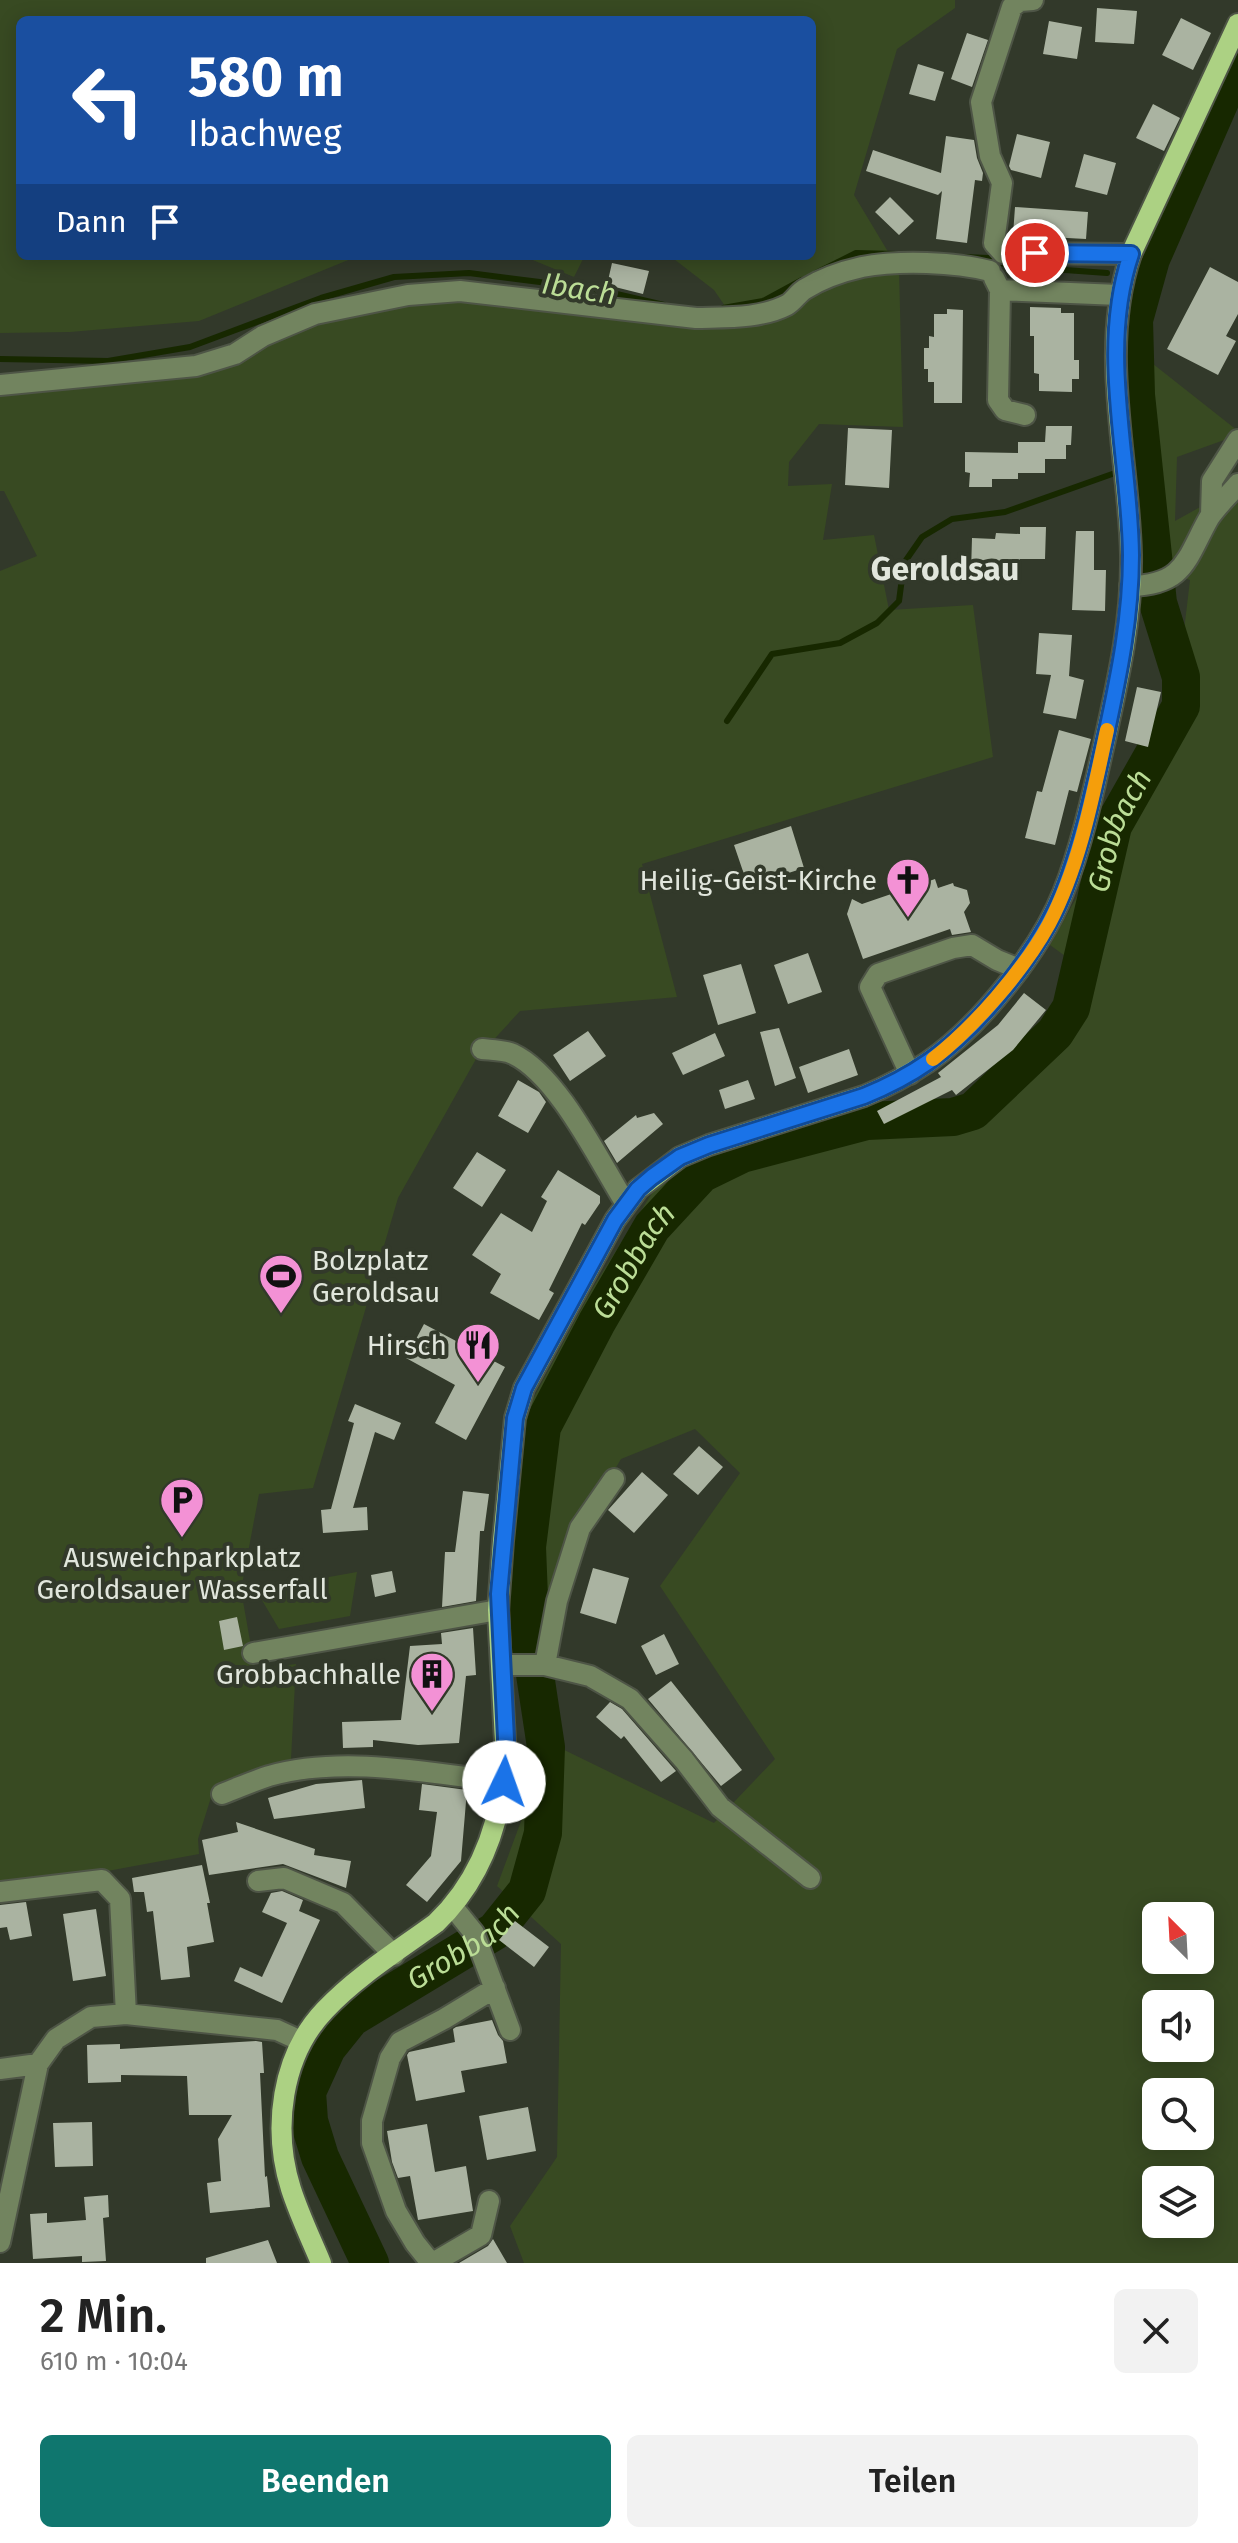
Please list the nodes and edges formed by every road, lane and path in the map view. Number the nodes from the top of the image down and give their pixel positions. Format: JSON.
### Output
{"nodes":[{"id":1,"x":1033,"y":0,"type":"edge"},
{"id":2,"x":1238,"y":24,"type":"edge"},
{"id":3,"x":1131,"y":254,"type":"junction"},
{"id":4,"x":997,"y":262,"type":"junction"},
{"id":5,"x":1000,"y":290,"type":"junction"},
{"id":6,"x":1119,"y":295,"type":"junction"},
{"id":7,"x":0,"y":385,"type":"edge"},
{"id":8,"x":1025,"y":415,"type":"dead end"},
{"id":9,"x":1238,"y":440,"type":"edge"},
{"id":10,"x":1238,"y":484,"type":"edge"},
{"id":11,"x":1211,"y":515,"type":"junction"},
{"id":12,"x":1140,"y":586,"type":"junction"},
{"id":13,"x":1019,"y":969,"type":"junction"},
{"id":14,"x":482,"y":1049,"type":"dead end"},
{"id":15,"x":910,"y":1074,"type":"junction"},
{"id":16,"x":626,"y":1204,"type":"junction"},
{"id":17,"x":614,"y":1479,"type":"dead end"},
{"id":18,"x":498,"y":1610,"type":"junction"},
{"id":19,"x":253,"y":1653,"type":"dead end"},
{"id":20,"x":511,"y":1665,"type":"junction"},
{"id":21,"x":545,"y":1665,"type":"junction"},
{"id":22,"x":504,"y":1782,"type":"junction"},
{"id":23,"x":222,"y":1794,"type":"dead end"},
{"id":24,"x":810,"y":1878,"type":"dead end"},
{"id":25,"x":258,"y":1881,"type":"dead end"},
{"id":26,"x":0,"y":1892,"type":"edge"},
{"id":27,"x":453,"y":1907,"type":"junction"},
{"id":28,"x":394,"y":1955,"type":"junction"},
{"id":29,"x":495,"y":1988,"type":"junction"},
{"id":30,"x":126,"y":2014,"type":"junction"},
{"id":31,"x":510,"y":2030,"type":"dead end"},
{"id":32,"x":301,"y":2041,"type":"junction"},
{"id":33,"x":38,"y":2064,"type":"junction"},
{"id":34,"x":0,"y":2069,"type":"edge"},
{"id":35,"x":489,"y":2201,"type":"dead end"},
{"id":36,"x":0,"y":2242,"type":"edge"},
{"id":37,"x":321,"y":2263,"type":"edge"},
{"id":38,"x":432,"y":2263,"type":"edge"}],
"edges":[{"from":1,"to":4,"type":"street"},
{"from":2,"to":3,"type":"main road"},
{"from":3,"to":4,"type":"street"},
{"from":3,"to":6,"type":"main road"},
{"from":4,"to":5,"type":"street"},
{"from":4,"to":7,"type":"street"},
{"from":5,"to":6,"type":"street"},
{"from":5,"to":8,"type":"street"},
{"from":6,"to":12,"type":"main road"},
{"from":9,"to":11,"type":"street"},
{"from":10,"to":11,"type":"street"},
{"from":11,"to":12,"type":"street"},
{"from":12,"to":13,"type":"main road"},
{"from":13,"to":15,"type":"main road"},
{"from":13,"to":15,"type":"street"},
{"from":14,"to":16,"type":"street"},
{"from":15,"to":16,"type":"main road"},
{"from":16,"to":18,"type":"main road"},
{"from":17,"to":21,"type":"street"},
{"from":18,"to":19,"type":"street"},
{"from":18,"to":20,"type":"main road"},
{"from":20,"to":21,"type":"street"},
{"from":20,"to":22,"type":"main road"},
{"from":21,"to":24,"type":"street"},
{"from":22,"to":23,"type":"street"},
{"from":22,"to":27,"type":"main road"},
{"from":25,"to":28,"type":"street"},
{"from":26,"to":30,"type":"street"},
{"from":27,"to":28,"type":"main road"},
{"from":27,"to":29,"type":"street"},
{"from":28,"to":32,"type":"main road"},
{"from":29,"to":31,"type":"street"},
{"from":29,"to":38,"type":"street"},
{"from":30,"to":32,"type":"street"},
{"from":30,"to":33,"type":"street"},
{"from":32,"to":37,"type":"main road"},
{"from":33,"to":34,"type":"street"},
{"from":33,"to":36,"type":"street"},
{"from":35,"to":38,"type":"street"}]}
